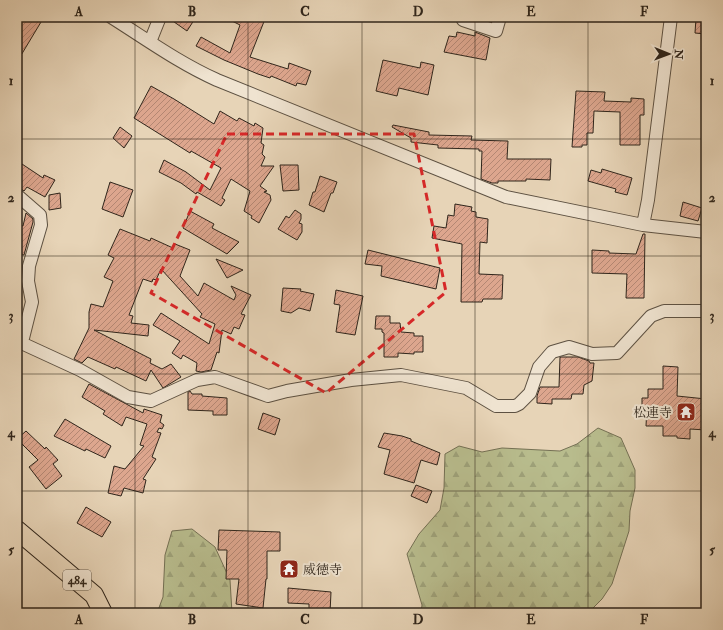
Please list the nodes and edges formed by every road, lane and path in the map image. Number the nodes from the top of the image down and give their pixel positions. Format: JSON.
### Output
{"nodes":[{"id":1,"x":111,"y":17,"type":"edge"},
{"id":2,"x":160,"y":17,"type":"edge"},
{"id":3,"x":500,"y":17,"type":"edge"},
{"id":4,"x":671,"y":17,"type":"edge"},
{"id":5,"x":463,"y":20,"type":"dead end"},
{"id":6,"x":150,"y":42,"type":"junction"},
{"id":7,"x":17,"y":195,"type":"edge"},
{"id":8,"x":643,"y":225,"type":"junction"},
{"id":9,"x":706,"y":232,"type":"edge"},
{"id":10,"x":706,"y":311,"type":"edge"},
{"id":11,"x":20,"y":342,"type":"edge"},
{"id":12,"x":17,"y":530,"type":"edge"},
{"id":13,"x":103,"y":613,"type":"edge"}],
"edges":[{"from":1,"to":6,"type":"street"},
{"from":2,"to":6,"type":"street"},
{"from":3,"to":5,"type":"street"},
{"from":4,"to":8,"type":"street"},
{"from":6,"to":8,"type":"street"},
{"from":7,"to":11,"type":"street"},
{"from":8,"to":9,"type":"street"},
{"from":10,"to":11,"type":"street"},
{"from":12,"to":13,"type":"highway","number":"484"}]}
